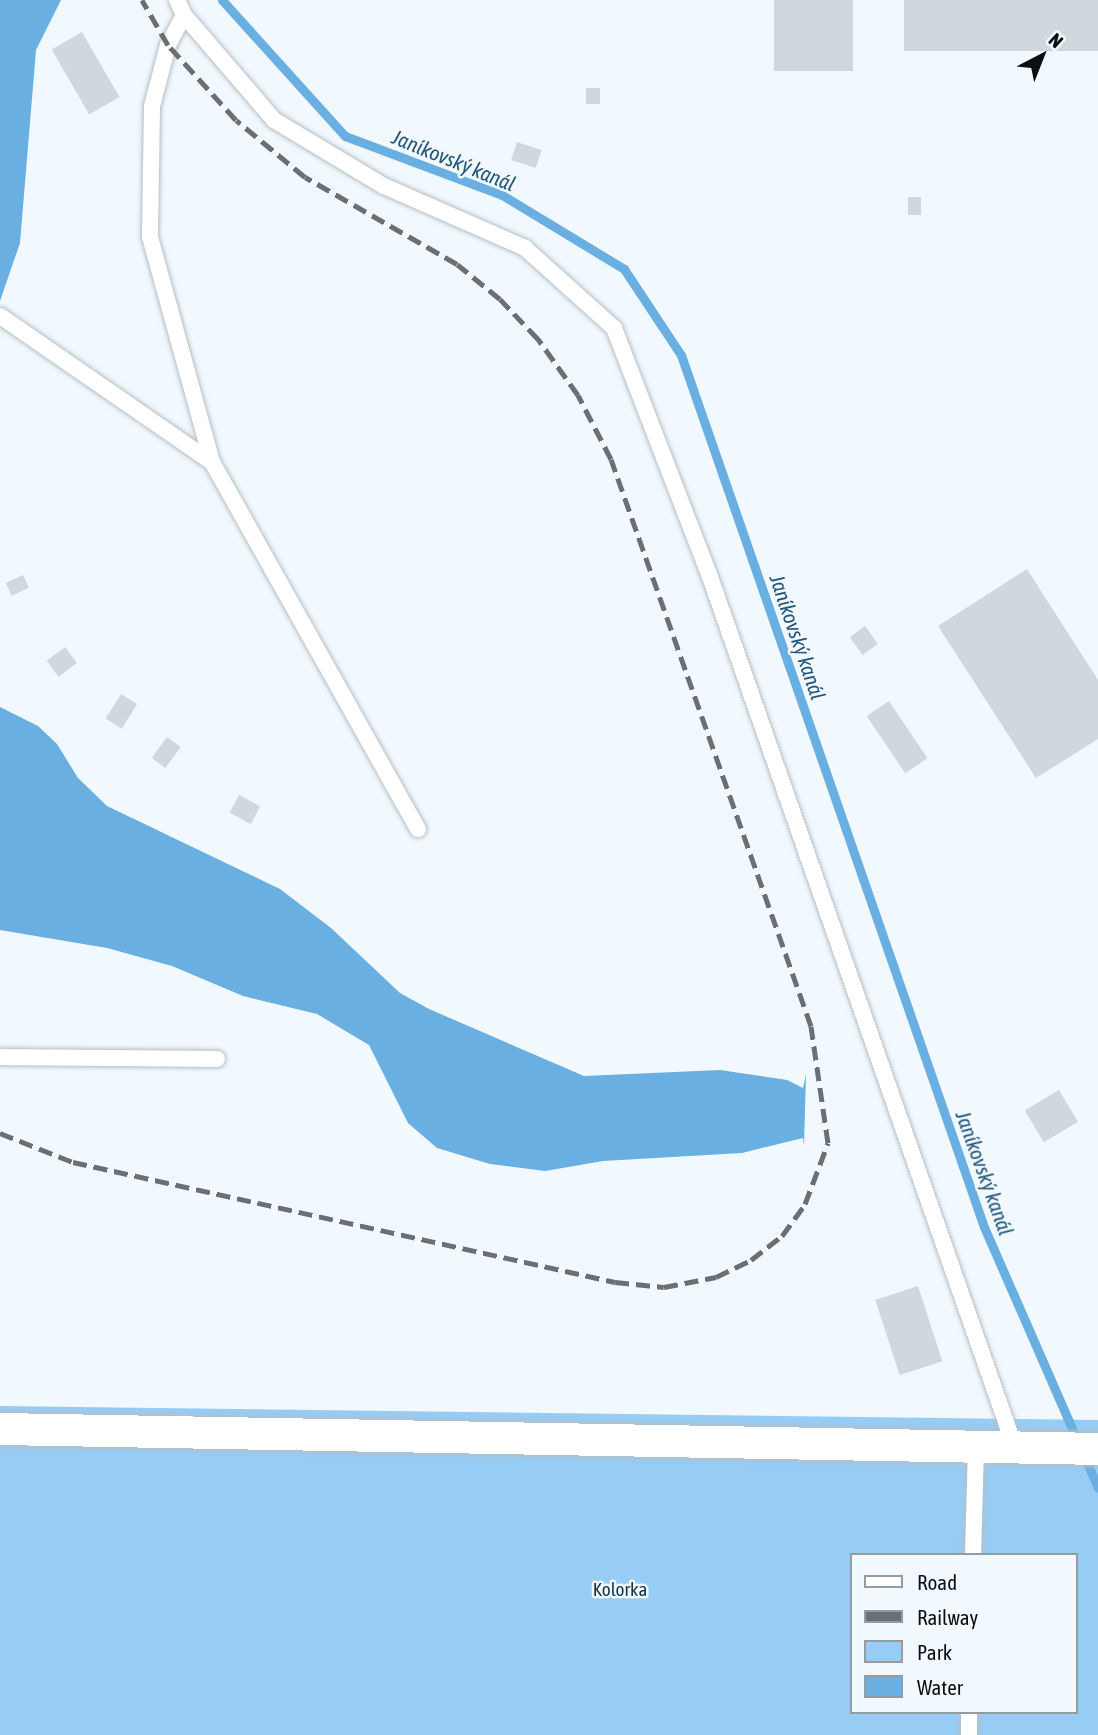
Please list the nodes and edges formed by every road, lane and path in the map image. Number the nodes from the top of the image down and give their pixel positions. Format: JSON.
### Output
{"nodes":[{"id":1,"x":180,"y":7,"type":"edge"},
{"id":2,"x":0,"y":316,"type":"edge"},
{"id":3,"x":212,"y":463,"type":"junction"},
{"id":4,"x":418,"y":829,"type":"dead end"},
{"id":5,"x":0,"y":1057,"type":"edge"},
{"id":6,"x":217,"y":1059,"type":"dead end"},
{"id":7,"x":0,"y":1429,"type":"edge"},
{"id":8,"x":976,"y":1447,"type":"junction"},
{"id":9,"x":1015,"y":1448,"type":"junction"},
{"id":10,"x":1098,"y":1449,"type":"edge"},
{"id":11,"x":973,"y":1553,"type":"edge"},
{"id":12,"x":969,"y":1714,"type":"edge"},
{"id":13,"x":969,"y":1735,"type":"edge"}],
"edges":[{"from":1,"to":3,"type":"lane"},
{"from":1,"to":9,"type":"lane"},
{"from":2,"to":3,"type":"lane"},
{"from":3,"to":4,"type":"lane"},
{"from":5,"to":6,"type":"lane"},
{"from":7,"to":8,"type":"street"},
{"from":8,"to":9,"type":"street"},
{"from":8,"to":11,"type":"lane"},
{"from":9,"to":10,"type":"street"},
{"from":12,"to":13,"type":"lane"}]}
